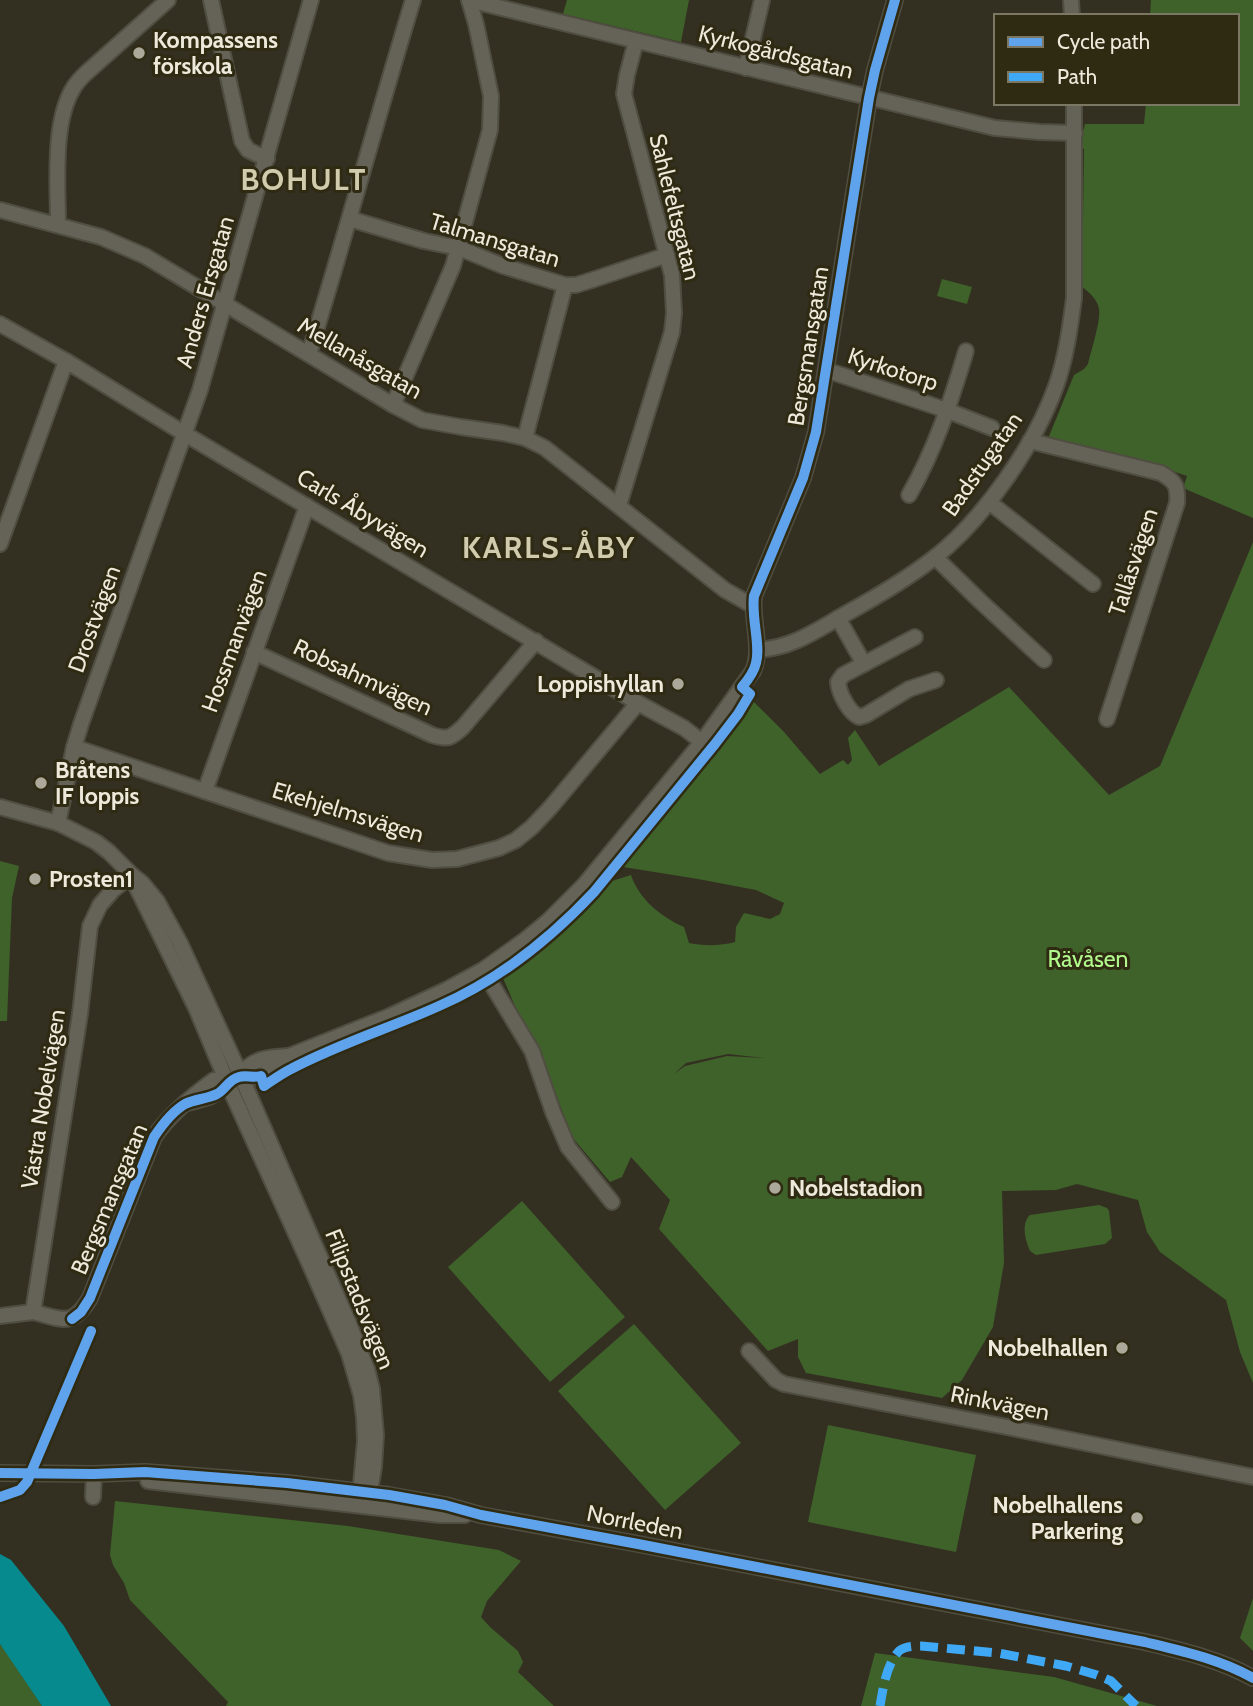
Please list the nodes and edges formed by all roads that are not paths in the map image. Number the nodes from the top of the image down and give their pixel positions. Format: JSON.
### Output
{"nodes":[{"id":1,"x":168,"y":0,"type":"edge"},
{"id":2,"x":211,"y":0,"type":"edge"},
{"id":3,"x":312,"y":0,"type":"edge"},
{"id":4,"x":413,"y":0,"type":"edge"},
{"id":5,"x":469,"y":0,"type":"edge"},
{"id":6,"x":762,"y":0,"type":"edge"},
{"id":7,"x":895,"y":0,"type":"edge"},
{"id":8,"x":636,"y":41,"type":"junction"},
{"id":9,"x":746,"y":68,"type":"junction"},
{"id":10,"x":869,"y":98,"type":"junction"},
{"id":11,"x":1074,"y":105,"type":"edge"},
{"id":12,"x":1075,"y":133,"type":"junction"},
{"id":13,"x":267,"y":159,"type":"junction"},
{"id":14,"x":0,"y":210,"type":"edge"},
{"id":15,"x":350,"y":219,"type":"junction"},
{"id":16,"x":58,"y":225,"type":"junction"},
{"id":17,"x":459,"y":248,"type":"junction"},
{"id":18,"x":667,"y":255,"type":"junction"},
{"id":19,"x":565,"y":285,"type":"junction"},
{"id":20,"x":225,"y":304,"type":"junction"},
{"id":21,"x":0,"y":324,"type":"edge"},
{"id":22,"x":966,"y":351,"type":"dead end"},
{"id":23,"x":309,"y":354,"type":"junction"},
{"id":24,"x":66,"y":361,"type":"junction"},
{"id":25,"x":826,"y":370,"type":"junction"},
{"id":26,"x":393,"y":405,"type":"junction"},
{"id":27,"x":946,"y":410,"type":"junction"},
{"id":28,"x":992,"y":428,"type":"dead end"},
{"id":29,"x":185,"y":435,"type":"junction"},
{"id":30,"x":525,"y":438,"type":"junction"},
{"id":31,"x":1030,"y":441,"type":"junction"},
{"id":32,"x":909,"y":495,"type":"dead end"},
{"id":33,"x":989,"y":502,"type":"junction"},
{"id":34,"x":619,"y":505,"type":"junction"},
{"id":35,"x":307,"y":506,"type":"junction"},
{"id":36,"x":0,"y":544,"type":"edge"},
{"id":37,"x":935,"y":557,"type":"junction"},
{"id":38,"x":1093,"y":584,"type":"dead end"},
{"id":39,"x":753,"y":606,"type":"junction"},
{"id":40,"x":838,"y":618,"type":"junction"},
{"id":41,"x":915,"y":637,"type":"dead end"},
{"id":42,"x":536,"y":641,"type":"junction"},
{"id":43,"x":757,"y":650,"type":"junction"},
{"id":44,"x":254,"y":652,"type":"junction"},
{"id":45,"x":1044,"y":660,"type":"dead end"},
{"id":46,"x":864,"y":664,"type":"junction"},
{"id":47,"x":936,"y":680,"type":"dead end"},
{"id":48,"x":638,"y":703,"type":"junction"},
{"id":49,"x":1107,"y":719,"type":"dead end"},
{"id":50,"x":702,"y":743,"type":"junction"},
{"id":51,"x":74,"y":747,"type":"junction"},
{"id":52,"x":205,"y":791,"type":"junction"},
{"id":53,"x":0,"y":807,"type":"edge"},
{"id":54,"x":58,"y":823,"type":"junction"},
{"id":55,"x":132,"y":875,"type":"junction"},
{"id":56,"x":483,"y":970,"type":"junction"},
{"id":57,"x":234,"y":1079,"type":"junction"},
{"id":58,"x":612,"y":1202,"type":"dead end"},
{"id":59,"x":33,"y":1312,"type":"junction"},
{"id":60,"x":0,"y":1315,"type":"edge"},
{"id":61,"x":750,"y":1351,"type":"dead end"},
{"id":62,"x":0,"y":1473,"type":"edge"},
{"id":63,"x":94,"y":1474,"type":"junction"},
{"id":64,"x":1253,"y":1477,"type":"edge"},
{"id":65,"x":93,"y":1497,"type":"dead end"},
{"id":66,"x":364,"y":1499,"type":"junction"},
{"id":67,"x":1253,"y":1678,"type":"edge"}],
"edges":[{"from":1,"to":16,"type":"street"},
{"from":2,"to":13,"type":"street"},
{"from":3,"to":13,"type":"street","name":"Anders Ersgatan"},
{"from":4,"to":15,"type":"street"},
{"from":5,"to":8,"type":"street","name":"Kyrkogårdsgatan"},
{"from":5,"to":17,"type":"street"},
{"from":6,"to":9,"type":"street"},
{"from":7,"to":10,"type":"street","name":"Bergsmansgatan"},
{"from":8,"to":9,"type":"street","name":"Kyrkogårdsgatan"},
{"from":8,"to":18,"type":"street","name":"Sahlefeltsgatan"},
{"from":9,"to":10,"type":"street","name":"Kyrkogårdsgatan"},
{"from":10,"to":12,"type":"street","name":"Kyrkogårdsgatan"},
{"from":10,"to":25,"type":"street","name":"Bergsmansgatan"},
{"from":11,"to":12,"type":"street","name":"Badstugatan"},
{"from":12,"to":31,"type":"street","name":"Badstugatan"},
{"from":13,"to":20,"type":"street","name":"Anders Ersgatan"},
{"from":14,"to":16,"type":"street","name":"Mellanåsgatan"},
{"from":15,"to":17,"type":"street","name":"Talmansgatan"},
{"from":15,"to":23,"type":"street"},
{"from":16,"to":20,"type":"street","name":"Mellanåsgatan"},
{"from":17,"to":19,"type":"street","name":"Talmansgatan"},
{"from":17,"to":26,"type":"street"},
{"from":18,"to":19,"type":"street","name":"Talmansgatan"},
{"from":18,"to":34,"type":"street","name":"Sahlefeltsgatan"},
{"from":19,"to":30,"type":"street"},
{"from":20,"to":23,"type":"street","name":"Mellanåsgatan"},
{"from":20,"to":29,"type":"street","name":"Anders Ersgatan"},
{"from":21,"to":24,"type":"street","name":"Carls Åbyvägen"},
{"from":22,"to":27,"type":"street","name":"Kyrkotorp"},
{"from":23,"to":26,"type":"street","name":"Mellanåsgatan"},
{"from":24,"to":29,"type":"street","name":"Carls Åbyvägen"},
{"from":24,"to":36,"type":"street"},
{"from":25,"to":27,"type":"street","name":"Kyrkotorp"},
{"from":25,"to":39,"type":"street","name":"Bergsmansgatan"},
{"from":26,"to":30,"type":"street","name":"Mellanåsgatan"},
{"from":27,"to":28,"type":"street","name":"Kyrkotorp"},
{"from":27,"to":32,"type":"street","name":"Kyrkotorp"},
{"from":29,"to":35,"type":"street","name":"Carls Åbyvägen"},
{"from":29,"to":51,"type":"street","name":"Drostvägen"},
{"from":30,"to":34,"type":"street","name":"Mellanåsgatan"},
{"from":31,"to":33,"type":"street","name":"Badstugatan"},
{"from":31,"to":49,"type":"street","name":"Tallåsvägen"},
{"from":33,"to":37,"type":"street","name":"Badstugatan"},
{"from":33,"to":38,"type":"street"},
{"from":34,"to":39,"type":"street","name":"Mellanåsgatan"},
{"from":35,"to":42,"type":"street","name":"Carls Åbyvägen"},
{"from":35,"to":44,"type":"street","name":"Hossmanvägen"},
{"from":37,"to":40,"type":"street","name":"Badstugatan"},
{"from":37,"to":45,"type":"street"},
{"from":39,"to":43,"type":"street","name":"Bergsmansgatan"},
{"from":40,"to":43,"type":"street","name":"Badstugatan"},
{"from":40,"to":46,"type":"street"},
{"from":41,"to":46,"type":"street"},
{"from":42,"to":44,"type":"street","name":"Robsahmvägen"},
{"from":42,"to":48,"type":"street","name":"Carls Åbyvägen"},
{"from":43,"to":50,"type":"street","name":"Bergsmansgatan"},
{"from":44,"to":52,"type":"street","name":"Hossmanvägen"},
{"from":46,"to":47,"type":"street"},
{"from":48,"to":50,"type":"street","name":"Carls Åbyvägen"},
{"from":48,"to":52,"type":"street","name":"Ekehjelmsvägen"},
{"from":50,"to":56,"type":"street","name":"Bergsmansgatan"},
{"from":51,"to":52,"type":"street","name":"Ekehjelmsvägen"},
{"from":51,"to":54,"type":"street","name":"Drostvägen"},
{"from":53,"to":54,"type":"street","name":"Filipstadsvägen"},
{"from":54,"to":55,"type":"street","name":"Filipstadsvägen"},
{"from":55,"to":57,"type":"street","name":"Filipstadsvägen"},
{"from":55,"to":59,"type":"street","name":"Västra Nobelvägen"},
{"from":56,"to":57,"type":"street","name":"Bergsmansgatan"},
{"from":56,"to":58,"type":"street"},
{"from":57,"to":59,"type":"street","name":"Bergsmansgatan"},
{"from":57,"to":66,"type":"street","name":"Filipstadsvägen"},
{"from":59,"to":60,"type":"street"},
{"from":61,"to":64,"type":"street","name":"Rinkvägen"},
{"from":62,"to":63,"type":"street","name":"Norrleden"},
{"from":63,"to":65,"type":"street"},
{"from":63,"to":66,"type":"street","name":"Norrleden"},
{"from":66,"to":67,"type":"street","name":"Norrleden"}]}
